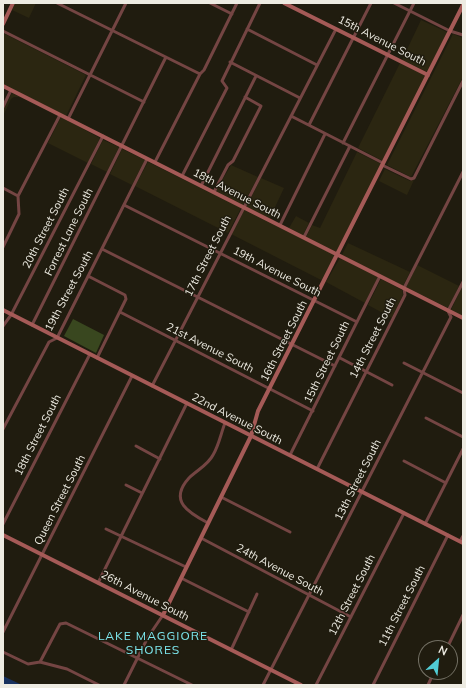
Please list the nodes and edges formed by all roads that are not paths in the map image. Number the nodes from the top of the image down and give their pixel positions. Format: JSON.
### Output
{"nodes":[{"id":1,"x":14,"y":3,"type":"edge"},
{"id":2,"x":57,"y":3,"type":"edge"},
{"id":3,"x":126,"y":3,"type":"edge"},
{"id":4,"x":210,"y":3,"type":"edge"},
{"id":5,"x":237,"y":3,"type":"edge"},
{"id":6,"x":260,"y":3,"type":"edge"},
{"id":7,"x":284,"y":3,"type":"edge"},
{"id":8,"x":371,"y":3,"type":"edge"},
{"id":9,"x":394,"y":3,"type":"edge"},
{"id":10,"x":414,"y":3,"type":"edge"},
{"id":11,"x":463,"y":5,"type":"edge"},
{"id":12,"x":410,"y":11,"type":"junction"},
{"id":13,"x":232,"y":14,"type":"junction"},
{"id":14,"x":3,"y":24,"type":"edge"},
{"id":15,"x":247,"y":29,"type":"junction"},
{"id":16,"x":336,"y":29,"type":"junction"},
{"id":17,"x":3,"y":31,"type":"edge"},
{"id":18,"x":112,"y":31,"type":"junction"},
{"id":19,"x":450,"y":31,"type":"junction"},
{"id":20,"x":463,"y":35,"type":"edge"},
{"id":21,"x":353,"y":37,"type":"junction"},
{"id":22,"x":388,"y":54,"type":"junction"},
{"id":23,"x":166,"y":58,"type":"junction"},
{"id":24,"x":230,"y":62,"type":"junction"},
{"id":25,"x":317,"y":65,"type":"junction"},
{"id":26,"x":200,"y":74,"type":"junction"},
{"id":27,"x":90,"y":75,"type":"junction"},
{"id":28,"x":428,"y":75,"type":"junction"},
{"id":29,"x":256,"y":76,"type":"junction"},
{"id":30,"x":463,"y":81,"type":"edge"},
{"id":31,"x":3,"y":86,"type":"edge"},
{"id":32,"x":11,"y":90,"type":"junction"},
{"id":33,"x":245,"y":98,"type":"junction"},
{"id":34,"x":300,"y":98,"type":"junction"},
{"id":35,"x":144,"y":102,"type":"junction"},
{"id":36,"x":3,"y":107,"type":"edge"},
{"id":37,"x":60,"y":115,"type":"junction"},
{"id":38,"x":291,"y":116,"type":"junction"},
{"id":39,"x":68,"y":118,"type":"junction"},
{"id":40,"x":309,"y":125,"type":"junction"},
{"id":41,"x":325,"y":134,"type":"junction"},
{"id":42,"x":103,"y":136,"type":"junction"},
{"id":43,"x":343,"y":143,"type":"junction"},
{"id":44,"x":122,"y":146,"type":"junction"},
{"id":45,"x":350,"y":146,"type":"junction"},
{"id":46,"x":147,"y":159,"type":"junction"},
{"id":47,"x":155,"y":162,"type":"junction"},
{"id":48,"x":383,"y":164,"type":"junction"},
{"id":49,"x":463,"y":172,"type":"edge"},
{"id":50,"x":182,"y":176,"type":"junction"},
{"id":51,"x":201,"y":186,"type":"junction"},
{"id":52,"x":3,"y":188,"type":"edge"},
{"id":53,"x":214,"y":192,"type":"junction"},
{"id":54,"x":18,"y":196,"type":"junction"},
{"id":55,"x":124,"y":205,"type":"junction"},
{"id":56,"x":244,"y":207,"type":"junction"},
{"id":57,"x":280,"y":225,"type":"junction"},
{"id":58,"x":304,"y":238,"type":"junction"},
{"id":59,"x":3,"y":247,"type":"edge"},
{"id":60,"x":102,"y":249,"type":"junction"},
{"id":61,"x":219,"y":253,"type":"junction"},
{"id":62,"x":337,"y":254,"type":"junction"},
{"id":63,"x":88,"y":276,"type":"junction"},
{"id":64,"x":380,"y":276,"type":"junction"},
{"id":65,"x":463,"y":282,"type":"edge"},
{"id":66,"x":404,"y":288,"type":"junction"},
{"id":67,"x":197,"y":296,"type":"junction"},
{"id":68,"x":314,"y":301,"type":"junction"},
{"id":69,"x":3,"y":310,"type":"edge"},
{"id":70,"x":448,"y":311,"type":"junction"},
{"id":71,"x":120,"y":312,"type":"junction"},
{"id":72,"x":11,"y":315,"type":"junction"},
{"id":73,"x":463,"y":318,"type":"edge"},
{"id":74,"x":357,"y":322,"type":"junction"},
{"id":75,"x":32,"y":325,"type":"junction"},
{"id":76,"x":3,"y":326,"type":"edge"},
{"id":77,"x":57,"y":338,"type":"junction"},
{"id":78,"x":175,"y":340,"type":"junction"},
{"id":79,"x":292,"y":344,"type":"junction"},
{"id":80,"x":90,"y":354,"type":"junction"},
{"id":81,"x":97,"y":358,"type":"junction"},
{"id":82,"x":340,"y":358,"type":"junction"},
{"id":83,"x":404,"y":363,"type":"dead end"},
{"id":84,"x":335,"y":366,"type":"junction"},
{"id":85,"x":367,"y":372,"type":"junction"},
{"id":86,"x":423,"y":373,"type":"junction"},
{"id":87,"x":132,"y":376,"type":"junction"},
{"id":88,"x":392,"y":385,"type":"dead end"},
{"id":89,"x":152,"y":386,"type":"junction"},
{"id":90,"x":270,"y":389,"type":"junction"},
{"id":91,"x":463,"y":393,"type":"edge"},
{"id":92,"x":187,"y":403,"type":"junction"},
{"id":93,"x":313,"y":411,"type":"junction"},
{"id":94,"x":426,"y":418,"type":"dead end"},
{"id":95,"x":225,"y":423,"type":"junction"},
{"id":96,"x":4,"y":424,"type":"edge"},
{"id":97,"x":3,"y":429,"type":"edge"},
{"id":98,"x":251,"y":436,"type":"junction"},
{"id":99,"x":463,"y":437,"type":"edge"},
{"id":100,"x":136,"y":446,"type":"dead end"},
{"id":101,"x":463,"y":449,"type":"edge"},
{"id":102,"x":290,"y":455,"type":"junction"},
{"id":103,"x":160,"y":458,"type":"junction"},
{"id":104,"x":404,"y":461,"type":"dead end"},
{"id":105,"x":317,"y":469,"type":"junction"},
{"id":106,"x":446,"y":483,"type":"junction"},
{"id":107,"x":126,"y":485,"type":"dead end"},
{"id":108,"x":362,"y":492,"type":"junction"},
{"id":109,"x":142,"y":493,"type":"junction"},
{"id":110,"x":221,"y":497,"type":"junction"},
{"id":111,"x":404,"y":513,"type":"junction"},
{"id":112,"x":208,"y":523,"type":"junction"},
{"id":113,"x":3,"y":524,"type":"edge"},
{"id":114,"x":425,"y":524,"type":"junction"},
{"id":115,"x":106,"y":529,"type":"dead end"},
{"id":116,"x":290,"y":532,"type":"dead end"},
{"id":117,"x":3,"y":534,"type":"edge"},
{"id":118,"x":448,"y":535,"type":"junction"},
{"id":119,"x":121,"y":536,"type":"junction"},
{"id":120,"x":463,"y":536,"type":"edge"},
{"id":121,"x":201,"y":538,"type":"junction"},
{"id":122,"x":462,"y":542,"type":"edge"},
{"id":123,"x":42,"y":554,"type":"junction"},
{"id":124,"x":186,"y":568,"type":"junction"},
{"id":125,"x":181,"y":578,"type":"junction"},
{"id":126,"x":98,"y":583,"type":"junction"},
{"id":127,"x":258,"y":594,"type":"dead end"},
{"id":128,"x":309,"y":596,"type":"junction"},
{"id":129,"x":249,"y":612,"type":"junction"},
{"id":130,"x":163,"y":615,"type":"junction"},
{"id":131,"x":463,"y":615,"type":"edge"},
{"id":132,"x":351,"y":617,"type":"junction"},
{"id":133,"x":3,"y":632,"type":"edge"},
{"id":134,"x":450,"y":640,"type":"edge"},
{"id":135,"x":231,"y":650,"type":"junction"},
{"id":136,"x":3,"y":652,"type":"edge"},
{"id":137,"x":138,"y":657,"type":"junction"},
{"id":138,"x":40,"y":662,"type":"junction"},
{"id":139,"x":271,"y":670,"type":"junction"},
{"id":140,"x":99,"y":685,"type":"edge"},
{"id":141,"x":124,"y":685,"type":"edge"},
{"id":142,"x":192,"y":685,"type":"edge"},
{"id":143,"x":264,"y":685,"type":"edge"},
{"id":144,"x":301,"y":685,"type":"edge"},
{"id":145,"x":316,"y":685,"type":"edge"},
{"id":146,"x":373,"y":685,"type":"edge"}],
"edges":[{"from":1,"to":14,"type":"street"},
{"from":2,"to":18,"type":"street"},
{"from":3,"to":18,"type":"street"},
{"from":4,"to":13,"type":"street"},
{"from":5,"to":13,"type":"street"},
{"from":6,"to":15,"type":"street"},
{"from":7,"to":16,"type":"street","name":"15th Avenue South"},
{"from":8,"to":21,"type":"street"},
{"from":9,"to":12,"type":"street"},
{"from":10,"to":12,"type":"street"},
{"from":11,"to":19,"type":"street","name":"16th Street South"},
{"from":12,"to":19,"type":"street"},
{"from":12,"to":22,"type":"street"},
{"from":13,"to":26,"type":"street"},
{"from":15,"to":24,"type":"street"},
{"from":15,"to":25,"type":"street"},
{"from":16,"to":21,"type":"street","name":"15th Avenue South"},
{"from":16,"to":25,"type":"street","name":"17th Street South"},
{"from":17,"to":27,"type":"street"},
{"from":18,"to":23,"type":"street"},
{"from":18,"to":27,"type":"street"},
{"from":19,"to":20,"type":"street"},
{"from":19,"to":28,"type":"street","name":"16th Street South"},
{"from":21,"to":22,"type":"street","name":"15th Avenue South"},
{"from":21,"to":40,"type":"street"},
{"from":22,"to":28,"type":"street","name":"15th Avenue South"},
{"from":22,"to":43,"type":"street"},
{"from":23,"to":26,"type":"street"},
{"from":23,"to":35,"type":"street"},
{"from":24,"to":29,"type":"street"},
{"from":24,"to":50,"type":"street"},
{"from":25,"to":34,"type":"street","name":"17th Street South"},
{"from":26,"to":47,"type":"street"},
{"from":27,"to":35,"type":"street"},
{"from":27,"to":39,"type":"street"},
{"from":28,"to":48,"type":"street","name":"16th Street South"},
{"from":29,"to":33,"type":"street"},
{"from":29,"to":34,"type":"street"},
{"from":30,"to":48,"type":"street"},
{"from":31,"to":32,"type":"street","name":"18th Avenue South"},
{"from":32,"to":36,"type":"street"},
{"from":32,"to":37,"type":"street","name":"18th Avenue South"},
{"from":33,"to":51,"type":"street"},
{"from":33,"to":53,"type":"street"},
{"from":34,"to":38,"type":"street","name":"17th Street South"},
{"from":35,"to":44,"type":"street"},
{"from":37,"to":39,"type":"street","name":"18th Avenue South"},
{"from":37,"to":54,"type":"street"},
{"from":38,"to":40,"type":"street"},
{"from":38,"to":56,"type":"street","name":"17th Street South"},
{"from":39,"to":42,"type":"street","name":"18th Avenue South"},
{"from":40,"to":41,"type":"street"},
{"from":41,"to":43,"type":"street"},
{"from":41,"to":57,"type":"street"},
{"from":42,"to":44,"type":"street","name":"18th Avenue South"},
{"from":42,"to":72,"type":"street","name":"20th Street South"},
{"from":43,"to":45,"type":"street"},
{"from":44,"to":46,"type":"street","name":"18th Avenue South"},
{"from":44,"to":75,"type":"street","name":"Forrest Lane South"},
{"from":45,"to":48,"type":"street"},
{"from":45,"to":58,"type":"street"},
{"from":46,"to":47,"type":"street","name":"18th Avenue South"},
{"from":46,"to":55,"type":"street","name":"19th Street South"},
{"from":47,"to":50,"type":"street","name":"18th Avenue South"},
{"from":48,"to":62,"type":"street","name":"16th Street South"},
{"from":49,"to":66,"type":"street","name":"14th Street South"},
{"from":50,"to":51,"type":"street","name":"18th Avenue South"},
{"from":51,"to":53,"type":"street","name":"18th Avenue South"},
{"from":52,"to":54,"type":"street"},
{"from":53,"to":56,"type":"street","name":"18th Avenue South"},
{"from":54,"to":59,"type":"street"},
{"from":55,"to":60,"type":"street","name":"19th Street South"},
{"from":55,"to":61,"type":"street","name":"19th Avenue South"},
{"from":56,"to":57,"type":"street","name":"18th Avenue South"},
{"from":56,"to":61,"type":"street","name":"17th Street South"},
{"from":57,"to":58,"type":"street","name":"18th Avenue South"},
{"from":58,"to":62,"type":"street","name":"18th Avenue South"},
{"from":60,"to":63,"type":"street","name":"19th Street South"},
{"from":60,"to":67,"type":"street"},
{"from":61,"to":67,"type":"street","name":"17th Street South"},
{"from":61,"to":68,"type":"street","name":"19th Avenue South"},
{"from":62,"to":64,"type":"street","name":"18th Avenue South"},
{"from":62,"to":68,"type":"street","name":"16th Street South"},
{"from":63,"to":71,"type":"street"},
{"from":63,"to":77,"type":"street","name":"19th Street South"},
{"from":64,"to":66,"type":"street","name":"18th Avenue South"},
{"from":64,"to":74,"type":"street","name":"15th Street South"},
{"from":65,"to":70,"type":"street","name":"13th Street South"},
{"from":66,"to":70,"type":"street","name":"18th Avenue South"},
{"from":66,"to":85,"type":"street","name":"14th Street South"},
{"from":67,"to":78,"type":"street","name":"17th Street South"},
{"from":67,"to":79,"type":"street"},
{"from":68,"to":74,"type":"street","name":"19th Avenue South"},
{"from":68,"to":79,"type":"street","name":"16th Street South"},
{"from":69,"to":72,"type":"street","name":"22nd Avenue South"},
{"from":70,"to":73,"type":"street","name":"18th Avenue South"},
{"from":70,"to":86,"type":"street","name":"13th Street South"},
{"from":71,"to":78,"type":"street","name":"21st Avenue South"},
{"from":71,"to":81,"type":"street"},
{"from":72,"to":75,"type":"street","name":"22nd Avenue South"},
{"from":72,"to":76,"type":"street","name":"20th Street South"},
{"from":74,"to":82,"type":"street","name":"15th Street South"},
{"from":75,"to":77,"type":"street","name":"22nd Avenue South"},
{"from":77,"to":80,"type":"street","name":"22nd Avenue South"},
{"from":77,"to":96,"type":"street","name":"19th Street South"},
{"from":78,"to":89,"type":"street","name":"17th Street South"},
{"from":78,"to":90,"type":"street","name":"21st Avenue South"},
{"from":79,"to":84,"type":"street"},
{"from":79,"to":90,"type":"street","name":"16th Street South"},
{"from":80,"to":81,"type":"street","name":"22nd Avenue South"},
{"from":80,"to":113,"type":"street","name":"18th Street South"},
{"from":81,"to":87,"type":"street","name":"22nd Avenue South"},
{"from":82,"to":84,"type":"street","name":"15th Street South"},
{"from":82,"to":85,"type":"street"},
{"from":83,"to":86,"type":"street"},
{"from":84,"to":93,"type":"street","name":"15th Street South"},
{"from":85,"to":88,"type":"street"},
{"from":85,"to":105,"type":"street","name":"14th Street South"},
{"from":86,"to":91,"type":"street"},
{"from":86,"to":108,"type":"street","name":"13th Street South"},
{"from":87,"to":89,"type":"street","name":"22nd Avenue South"},
{"from":87,"to":123,"type":"street","name":"Queen Street South"},
{"from":89,"to":92,"type":"street","name":"22nd Avenue South"},
{"from":90,"to":93,"type":"street","name":"21st Avenue South"},
{"from":90,"to":98,"type":"street","name":"16th Street South"},
{"from":92,"to":95,"type":"street","name":"22nd Avenue South"},
{"from":92,"to":103,"type":"street"},
{"from":93,"to":102,"type":"street","name":"15th Street South"},
{"from":94,"to":99,"type":"street"},
{"from":95,"to":98,"type":"street","name":"22nd Avenue South"},
{"from":95,"to":112,"type":"street"},
{"from":96,"to":97,"type":"street","name":"19th Street South"},
{"from":98,"to":102,"type":"street","name":"22nd Avenue South"},
{"from":98,"to":110,"type":"street","name":"16th Street South"},
{"from":100,"to":103,"type":"street"},
{"from":101,"to":106,"type":"street"},
{"from":102,"to":105,"type":"street","name":"22nd Avenue South"},
{"from":103,"to":109,"type":"street"},
{"from":104,"to":106,"type":"street"},
{"from":105,"to":108,"type":"street","name":"22nd Avenue South"},
{"from":106,"to":114,"type":"street"},
{"from":107,"to":109,"type":"street"},
{"from":108,"to":111,"type":"street","name":"22nd Avenue South"},
{"from":108,"to":128,"type":"street","name":"13th Street South"},
{"from":109,"to":119,"type":"street"},
{"from":110,"to":112,"type":"street","name":"16th Street South"},
{"from":110,"to":116,"type":"street"},
{"from":111,"to":114,"type":"street","name":"22nd Avenue South"},
{"from":111,"to":132,"type":"street","name":"12th Street South"},
{"from":112,"to":121,"type":"street","name":"16th Street South"},
{"from":114,"to":118,"type":"street","name":"22nd Avenue South"},
{"from":115,"to":119,"type":"street"},
{"from":117,"to":123,"type":"street","name":"26th Avenue South"},
{"from":118,"to":122,"type":"street","name":"22nd Avenue South"},
{"from":118,"to":146,"type":"street","name":"11th Street South"},
{"from":119,"to":124,"type":"street"},
{"from":119,"to":126,"type":"street"},
{"from":120,"to":122,"type":"street"},
{"from":121,"to":124,"type":"street","name":"16th Street South"},
{"from":121,"to":128,"type":"street","name":"24th Avenue South"},
{"from":123,"to":126,"type":"street","name":"26th Avenue South"},
{"from":123,"to":133,"type":"street","name":"Queen Street South"},
{"from":124,"to":125,"type":"street","name":"16th Street South"},
{"from":125,"to":129,"type":"street"},
{"from":125,"to":130,"type":"street","name":"16th Street South"},
{"from":126,"to":130,"type":"street","name":"26th Avenue South"},
{"from":127,"to":129,"type":"street"},
{"from":128,"to":132,"type":"street","name":"24th Avenue South"},
{"from":128,"to":139,"type":"street","name":"13th Street South"},
{"from":129,"to":135,"type":"street"},
{"from":130,"to":135,"type":"street","name":"26th Avenue South"},
{"from":130,"to":137,"type":"street","name":"16th Street South"},
{"from":131,"to":134,"type":"street"},
{"from":132,"to":145,"type":"street","name":"12th Street South"},
{"from":135,"to":139,"type":"street","name":"26th Avenue South"},
{"from":136,"to":138,"type":"street"},
{"from":137,"to":138,"type":"street"},
{"from":137,"to":141,"type":"street","name":"16th Street South"},
{"from":137,"to":142,"type":"street"},
{"from":138,"to":140,"type":"street"},
{"from":139,"to":143,"type":"street","name":"13th Street South"},
{"from":139,"to":144,"type":"street","name":"26th Avenue South"}]}
